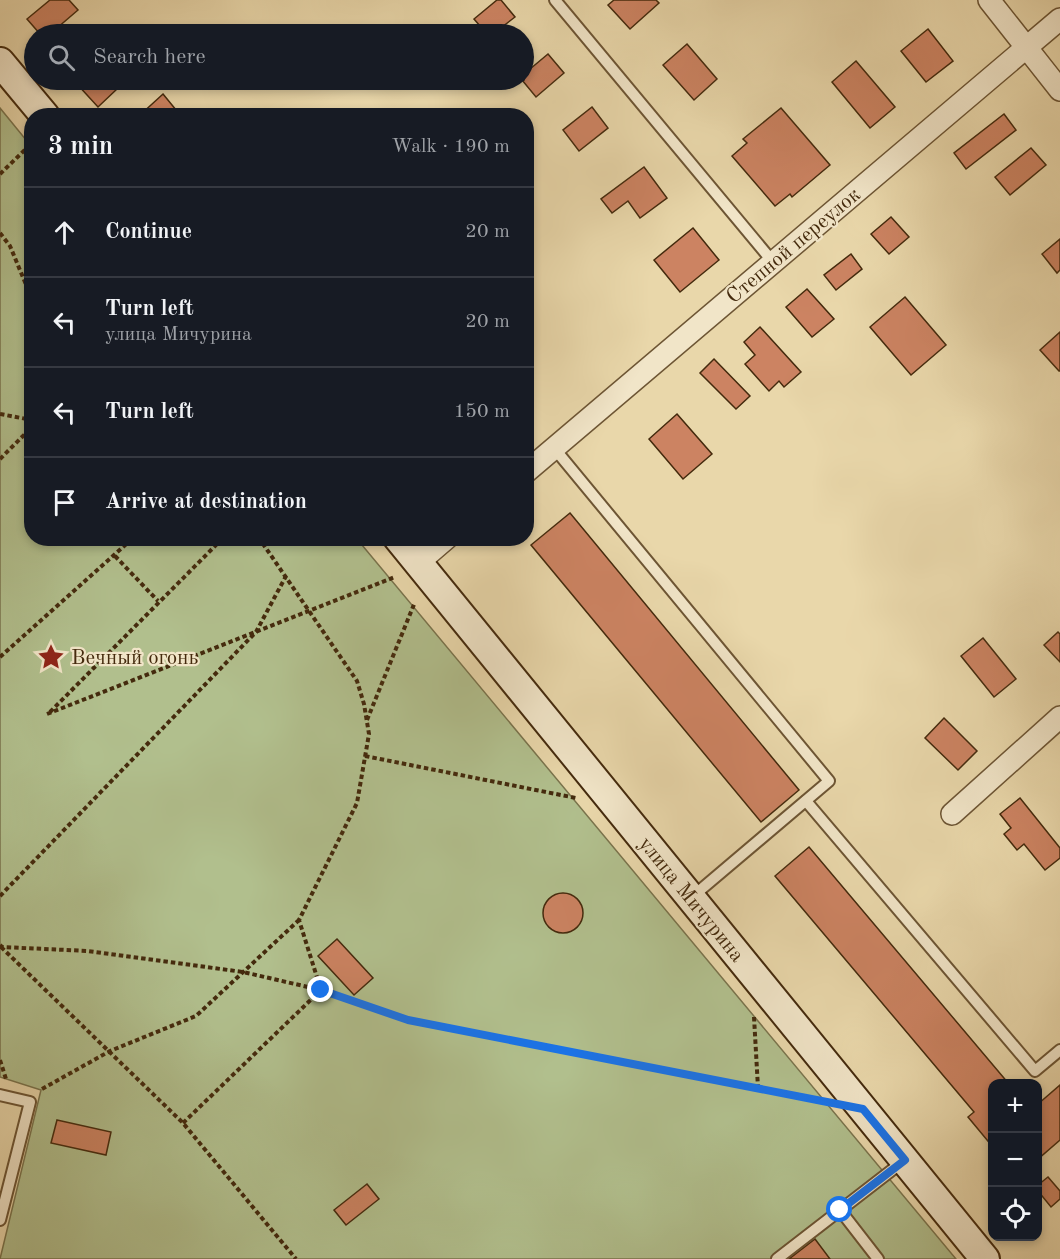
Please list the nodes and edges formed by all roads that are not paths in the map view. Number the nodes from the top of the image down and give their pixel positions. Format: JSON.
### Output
{"nodes":[{"id":1,"x":555,"y":0,"type":"edge"},
{"id":2,"x":989,"y":0,"type":"edge"},
{"id":3,"x":1060,"y":19,"type":"edge"},
{"id":4,"x":1026,"y":47,"type":"junction"},
{"id":5,"x":0,"y":62,"type":"edge"},
{"id":6,"x":1060,"y":90,"type":"edge"},
{"id":7,"x":38,"y":108,"type":"edge"},
{"id":8,"x":773,"y":262,"type":"junction"},
{"id":9,"x":554,"y":448,"type":"junction"},
{"id":10,"x":534,"y":465,"type":"edge"},
{"id":11,"x":401,"y":546,"type":"edge"},
{"id":12,"x":437,"y":546,"type":"edge"},
{"id":13,"x":409,"y":569,"type":"junction"},
{"id":14,"x":1060,"y":717,"type":"edge"},
{"id":15,"x":806,"y":801,"type":"junction"},
{"id":16,"x":952,"y":814,"type":"dead end"},
{"id":17,"x":692,"y":898,"type":"junction"},
{"id":18,"x":1060,"y":1050,"type":"edge"},
{"id":19,"x":0,"y":1095,"type":"edge"},
{"id":20,"x":905,"y":1160,"type":"junction"},
{"id":21,"x":840,"y":1210,"type":"junction"},
{"id":22,"x":0,"y":1220,"type":"edge"},
{"id":23,"x":777,"y":1259,"type":"edge"},
{"id":24,"x":878,"y":1259,"type":"edge"},
{"id":25,"x":985,"y":1259,"type":"edge"}],
"edges":[{"from":1,"to":8,"type":"lane"},
{"from":2,"to":4,"type":"street"},
{"from":3,"to":4,"type":"street","name":"Степной переулок"},
{"from":4,"to":6,"type":"street"},
{"from":4,"to":8,"type":"street","name":"Степной переулок"},
{"from":5,"to":7,"type":"main road"},
{"from":8,"to":9,"type":"street","name":"Степной переулок"},
{"from":9,"to":10,"type":"street","name":"Степной переулок"},
{"from":9,"to":15,"type":"lane"},
{"from":11,"to":13,"type":"main road","name":"улица Мичурина"},
{"from":12,"to":13,"type":"street"},
{"from":13,"to":17,"type":"main road","name":"улица Мичурина"},
{"from":14,"to":16,"type":"street"},
{"from":15,"to":17,"type":"lane"},
{"from":15,"to":18,"type":"lane"},
{"from":17,"to":20,"type":"main road","name":"улица Мичурина"},
{"from":19,"to":22,"type":"lane"},
{"from":20,"to":21,"type":"lane"},
{"from":20,"to":25,"type":"main road","name":"улица Мичурина"},
{"from":21,"to":23,"type":"lane"},
{"from":21,"to":24,"type":"lane"}]}
